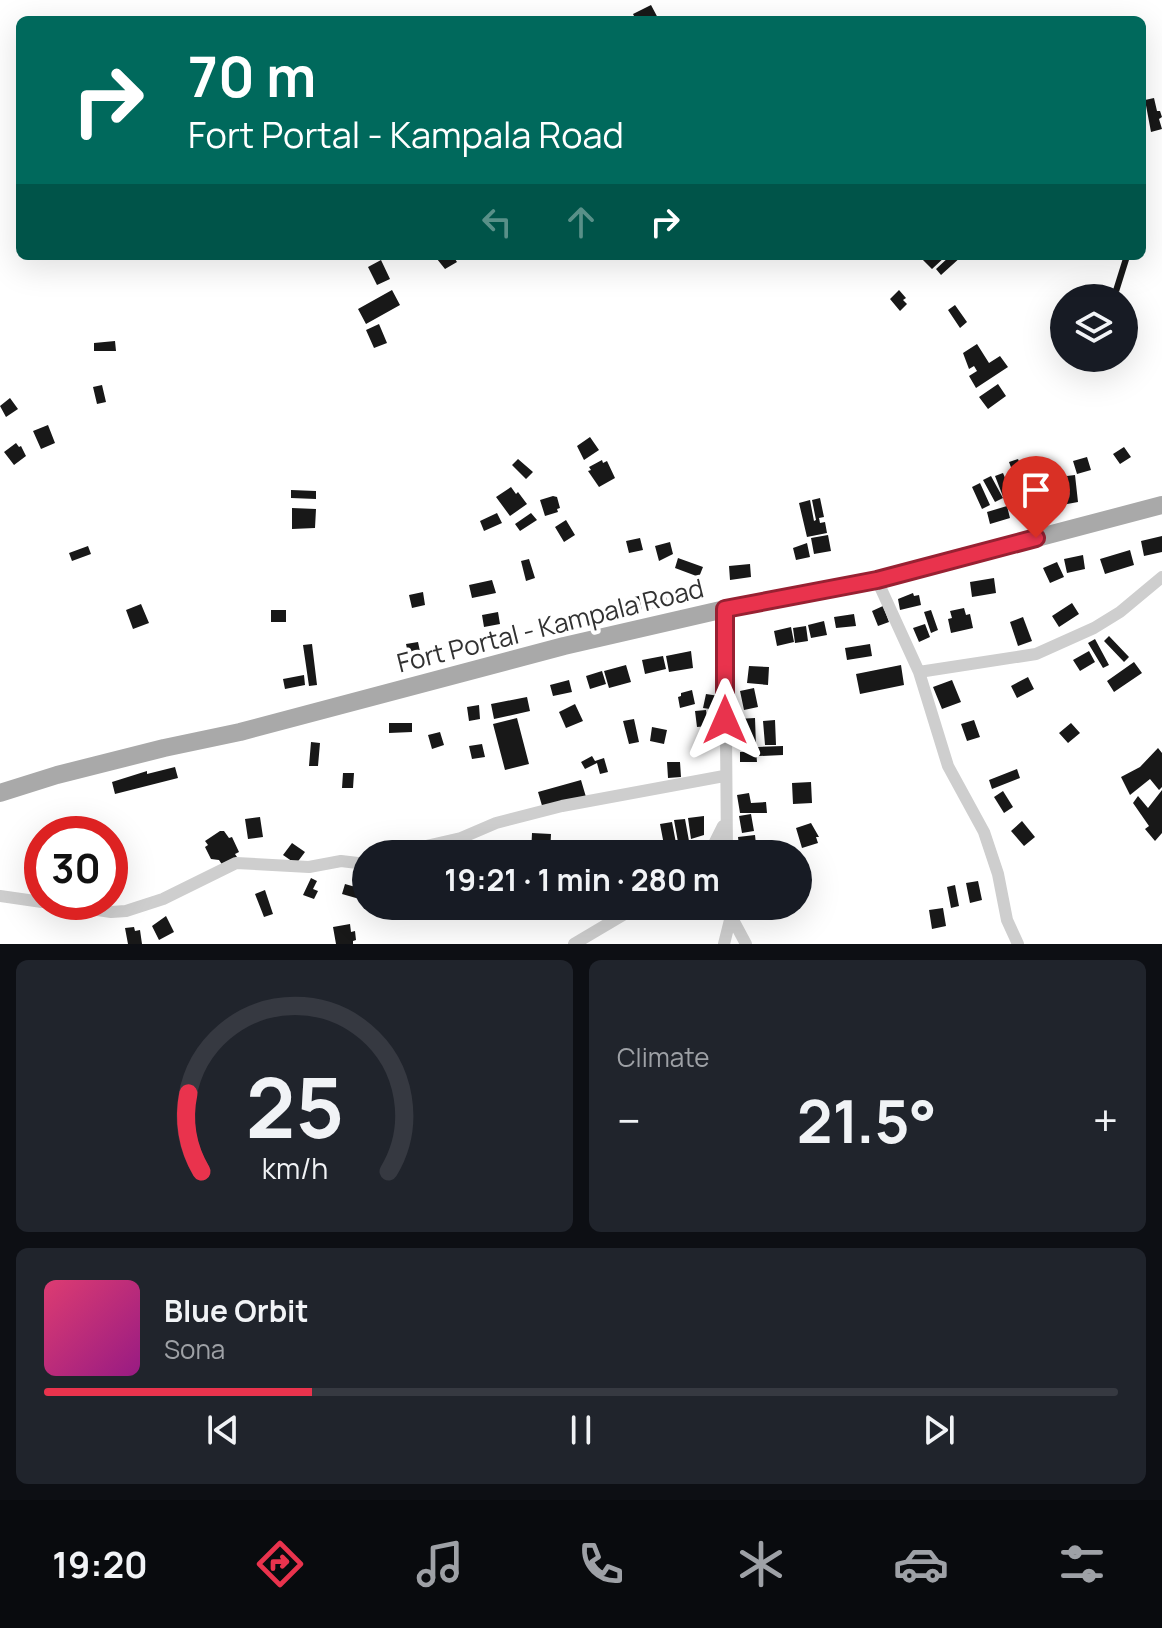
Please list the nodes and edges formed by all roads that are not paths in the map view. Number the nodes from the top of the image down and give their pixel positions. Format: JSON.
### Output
{"nodes":[{"id":1,"x":1162,"y":505,"type":"edge"},
{"id":2,"x":1162,"y":577,"type":"edge"},
{"id":3,"x":877,"y":580,"type":"junction"},
{"id":4,"x":725,"y":609,"type":"junction"},
{"id":5,"x":919,"y":672,"type":"junction"},
{"id":6,"x":724,"y":776,"type":"junction"},
{"id":7,"x":0,"y":793,"type":"edge"},
{"id":8,"x":725,"y":823,"type":"junction"},
{"id":9,"x":452,"y":840,"type":"edge"},
{"id":10,"x":716,"y":840,"type":"edge"},
{"id":11,"x":726,"y":840,"type":"edge"},
{"id":12,"x":352,"y":862,"type":"edge"},
{"id":13,"x":0,"y":896,"type":"edge"},
{"id":14,"x":24,"y":899,"type":"edge"},
{"id":15,"x":128,"y":910,"type":"edge"},
{"id":16,"x":614,"y":920,"type":"edge"},
{"id":17,"x":728,"y":920,"type":"edge"},
{"id":18,"x":734,"y":920,"type":"edge"},
{"id":19,"x":574,"y":944,"type":"edge"},
{"id":20,"x":724,"y":944,"type":"edge"},
{"id":21,"x":746,"y":944,"type":"edge"},
{"id":22,"x":1018,"y":944,"type":"edge"}],
"edges":[{"from":1,"to":3,"type":"main road","name":"Fort Portal - Kampala Road"},
{"from":2,"to":5,"type":"street"},
{"from":3,"to":4,"type":"main road","name":"Fort Portal - Kampala Road"},
{"from":3,"to":5,"type":"street"},
{"from":4,"to":6,"type":"street"},
{"from":4,"to":7,"type":"main road","name":"Fort Portal - Kampala Road"},
{"from":5,"to":22,"type":"street"},
{"from":6,"to":8,"type":"street"},
{"from":6,"to":9,"type":"street"},
{"from":8,"to":10,"type":"street"},
{"from":8,"to":11,"type":"street"},
{"from":12,"to":15,"type":"street"},
{"from":13,"to":14,"type":"street"},
{"from":16,"to":19,"type":"street"},
{"from":17,"to":20,"type":"street"},
{"from":18,"to":21,"type":"street"}]}
